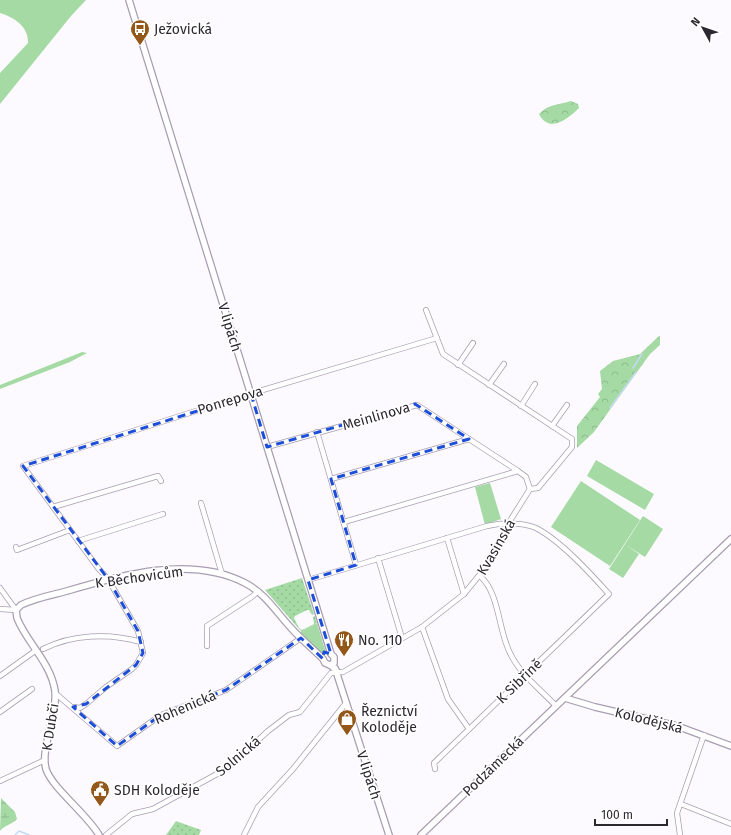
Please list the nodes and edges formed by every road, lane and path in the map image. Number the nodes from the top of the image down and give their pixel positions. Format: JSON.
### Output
{"nodes":[{"id":1,"x":129,"y":0,"type":"edge"},
{"id":2,"x":426,"y":310,"type":"dead end"},
{"id":3,"x":437,"y":338,"type":"junction"},
{"id":4,"x":473,"y":343,"type":"dead end"},
{"id":5,"x":504,"y":364,"type":"dead end"},
{"id":6,"x":458,"y":365,"type":"junction"},
{"id":7,"x":535,"y":384,"type":"dead end"},
{"id":8,"x":490,"y":385,"type":"junction"},
{"id":9,"x":251,"y":394,"type":"junction"},
{"id":10,"x":567,"y":405,"type":"dead end"},
{"id":11,"x":520,"y":406,"type":"junction"},
{"id":12,"x":552,"y":426,"type":"junction"},
{"id":13,"x":317,"y":432,"type":"junction"},
{"id":14,"x":469,"y":438,"type":"junction"},
{"id":15,"x":267,"y":447,"type":"junction"},
{"id":16,"x":518,"y":471,"type":"junction"},
{"id":17,"x":331,"y":479,"type":"junction"},
{"id":18,"x":161,"y":481,"type":"dead end"},
{"id":19,"x":530,"y":489,"type":"junction"},
{"id":20,"x":201,"y":503,"type":"dead end"},
{"id":21,"x":53,"y":507,"type":"junction"},
{"id":22,"x":162,"y":514,"type":"dead end"},
{"id":23,"x":344,"y":522,"type":"junction"},
{"id":24,"x":508,"y":524,"type":"junction"},
{"id":25,"x":70,"y":530,"type":"junction"},
{"id":26,"x":447,"y":538,"type":"junction"},
{"id":27,"x":731,"y":539,"type":"edge"},
{"id":28,"x":78,"y":541,"type":"junction"},
{"id":29,"x":16,"y":547,"type":"dead end"},
{"id":30,"x":378,"y":558,"type":"junction"},
{"id":31,"x":356,"y":565,"type":"junction"},
{"id":32,"x":222,"y":574,"type":"junction"},
{"id":33,"x":480,"y":576,"type":"junction"},
{"id":34,"x":108,"y":579,"type":"junction"},
{"id":35,"x":308,"y":580,"type":"junction"},
{"id":36,"x":0,"y":588,"type":"edge"},
{"id":37,"x":258,"y":591,"type":"junction"},
{"id":38,"x":464,"y":594,"type":"junction"},
{"id":39,"x":0,"y":609,"type":"edge"},
{"id":40,"x":16,"y":610,"type":"junction"},
{"id":41,"x":422,"y":627,"type":"junction"},
{"id":42,"x":301,"y":638,"type":"junction"},
{"id":43,"x":402,"y":638,"type":"junction"},
{"id":44,"x":141,"y":642,"type":"junction"},
{"id":45,"x":207,"y":646,"type":"dead end"},
{"id":46,"x":43,"y":649,"type":"dead end"},
{"id":47,"x":35,"y":651,"type":"junction"},
{"id":48,"x":331,"y":654,"type":"junction"},
{"id":49,"x":323,"y":659,"type":"junction"},
{"id":50,"x":332,"y":664,"type":"junction"},
{"id":51,"x":336,"y":671,"type":"junction"},
{"id":52,"x":526,"y":675,"type":"junction"},
{"id":53,"x":0,"y":676,"type":"edge"},
{"id":54,"x":32,"y":689,"type":"dead end"},
{"id":55,"x":55,"y":693,"type":"junction"},
{"id":56,"x":565,"y":698,"type":"junction"},
{"id":57,"x":346,"y":704,"type":"junction"},
{"id":58,"x":556,"y":706,"type":"junction"},
{"id":59,"x":73,"y":707,"type":"junction"},
{"id":60,"x":0,"y":712,"type":"edge"},
{"id":61,"x":469,"y":729,"type":"junction"},
{"id":62,"x":704,"y":735,"type":"junction"},
{"id":63,"x":731,"y":746,"type":"edge"},
{"id":64,"x":45,"y":760,"type":"junction"},
{"id":65,"x":435,"y":770,"type":"dead end"},
{"id":66,"x":0,"y":781,"type":"edge"},
{"id":67,"x":680,"y":804,"type":"junction"},
{"id":68,"x":731,"y":824,"type":"edge"},
{"id":69,"x":100,"y":835,"type":"edge"},
{"id":70,"x":106,"y":835,"type":"edge"},
{"id":71,"x":244,"y":835,"type":"edge"},
{"id":72,"x":388,"y":835,"type":"edge"},
{"id":73,"x":421,"y":835,"type":"edge"},
{"id":74,"x":680,"y":835,"type":"edge"}],
"edges":[{"from":1,"to":9,"type":"street","name":"V lipách"},
{"from":2,"to":3,"type":"street"},
{"from":3,"to":6,"type":"street"},
{"from":3,"to":9,"type":"street","name":"Ponrepova"},
{"from":4,"to":6,"type":"street"},
{"from":5,"to":8,"type":"street"},
{"from":6,"to":8,"type":"street"},
{"from":7,"to":11,"type":"street"},
{"from":8,"to":11,"type":"street"},
{"from":9,"to":15,"type":"street","name":"V lipách"},
{"from":9,"to":21,"type":"street","name":"Ponrepova"},
{"from":10,"to":12,"type":"street"},
{"from":11,"to":12,"type":"street"},
{"from":12,"to":19,"type":"street","name":"Kvasinská"},
{"from":13,"to":14,"type":"street","name":"Meinlinova"},
{"from":13,"to":15,"type":"street","name":"Meinlinova"},
{"from":13,"to":17,"type":"street"},
{"from":14,"to":16,"type":"street","name":"Meinlinova"},
{"from":14,"to":17,"type":"street"},
{"from":15,"to":35,"type":"street","name":"V lipách"},
{"from":16,"to":19,"type":"street","name":"Meinlinova"},
{"from":16,"to":23,"type":"street"},
{"from":17,"to":23,"type":"street"},
{"from":18,"to":21,"type":"street"},
{"from":19,"to":24,"type":"street","name":"Kvasinská"},
{"from":20,"to":32,"type":"street"},
{"from":21,"to":25,"type":"street"},
{"from":22,"to":28,"type":"street"},
{"from":23,"to":31,"type":"street"},
{"from":24,"to":26,"type":"street"},
{"from":24,"to":33,"type":"street","name":"Kvasinská"},
{"from":24,"to":52,"type":"street","name":"K Sibřině"},
{"from":25,"to":28,"type":"street"},
{"from":25,"to":29,"type":"street"},
{"from":26,"to":30,"type":"street"},
{"from":26,"to":38,"type":"street"},
{"from":27,"to":56,"type":"street","name":"Podzámecká"},
{"from":28,"to":34,"type":"street"},
{"from":30,"to":31,"type":"street"},
{"from":30,"to":43,"type":"street"},
{"from":31,"to":35,"type":"street"},
{"from":32,"to":34,"type":"street","name":"K Běchovicům"},
{"from":32,"to":37,"type":"street","name":"K Běchovicům"},
{"from":33,"to":38,"type":"street","name":"Kvasinská"},
{"from":33,"to":52,"type":"street"},
{"from":34,"to":40,"type":"street","name":"K Běchovicům"},
{"from":34,"to":44,"type":"street"},
{"from":35,"to":48,"type":"street","name":"V lipách"},
{"from":36,"to":40,"type":"street"},
{"from":37,"to":42,"type":"street","name":"K Běchovicům"},
{"from":37,"to":45,"type":"street"},
{"from":38,"to":41,"type":"street","name":"Kvasinská"},
{"from":39,"to":40,"type":"street"},
{"from":40,"to":47,"type":"street","name":"K Dubči"},
{"from":41,"to":43,"type":"street","name":"Kvasinská"},
{"from":41,"to":61,"type":"street"},
{"from":42,"to":49,"type":"street","name":"K Běchovicům"},
{"from":42,"to":59,"type":"street","name":"Rohenická"},
{"from":43,"to":51,"type":"street","name":"Kvasinská"},
{"from":44,"to":46,"type":"street"},
{"from":44,"to":59,"type":"street"},
{"from":47,"to":53,"type":"street"},
{"from":47,"to":55,"type":"street","name":"K Dubči"},
{"from":48,"to":49,"type":"street"},
{"from":48,"to":50,"type":"street"},
{"from":49,"to":50,"type":"street"},
{"from":50,"to":51,"type":"street","name":"V lipách"},
{"from":51,"to":57,"type":"street","name":"V lipách"},
{"from":51,"to":70,"type":"street","name":"Solnická"},
{"from":52,"to":58,"type":"street"},
{"from":52,"to":61,"type":"street","name":"K Sibřině"},
{"from":54,"to":60,"type":"street"},
{"from":55,"to":59,"type":"street","name":"Rohenická"},
{"from":55,"to":64,"type":"street","name":"K Dubči"},
{"from":56,"to":58,"type":"street","name":"Podzámecká"},
{"from":56,"to":62,"type":"street","name":"Kolodějská"},
{"from":57,"to":71,"type":"street"},
{"from":57,"to":72,"type":"street","name":"V lipách"},
{"from":58,"to":73,"type":"street","name":"Podzámecká"},
{"from":61,"to":65,"type":"street","name":"K Sibřině"},
{"from":62,"to":63,"type":"street","name":"Kolodějská"},
{"from":62,"to":67,"type":"street"},
{"from":64,"to":66,"type":"street"},
{"from":64,"to":69,"type":"street","name":"K Dubči"},
{"from":67,"to":68,"type":"street"},
{"from":67,"to":74,"type":"street"}]}
